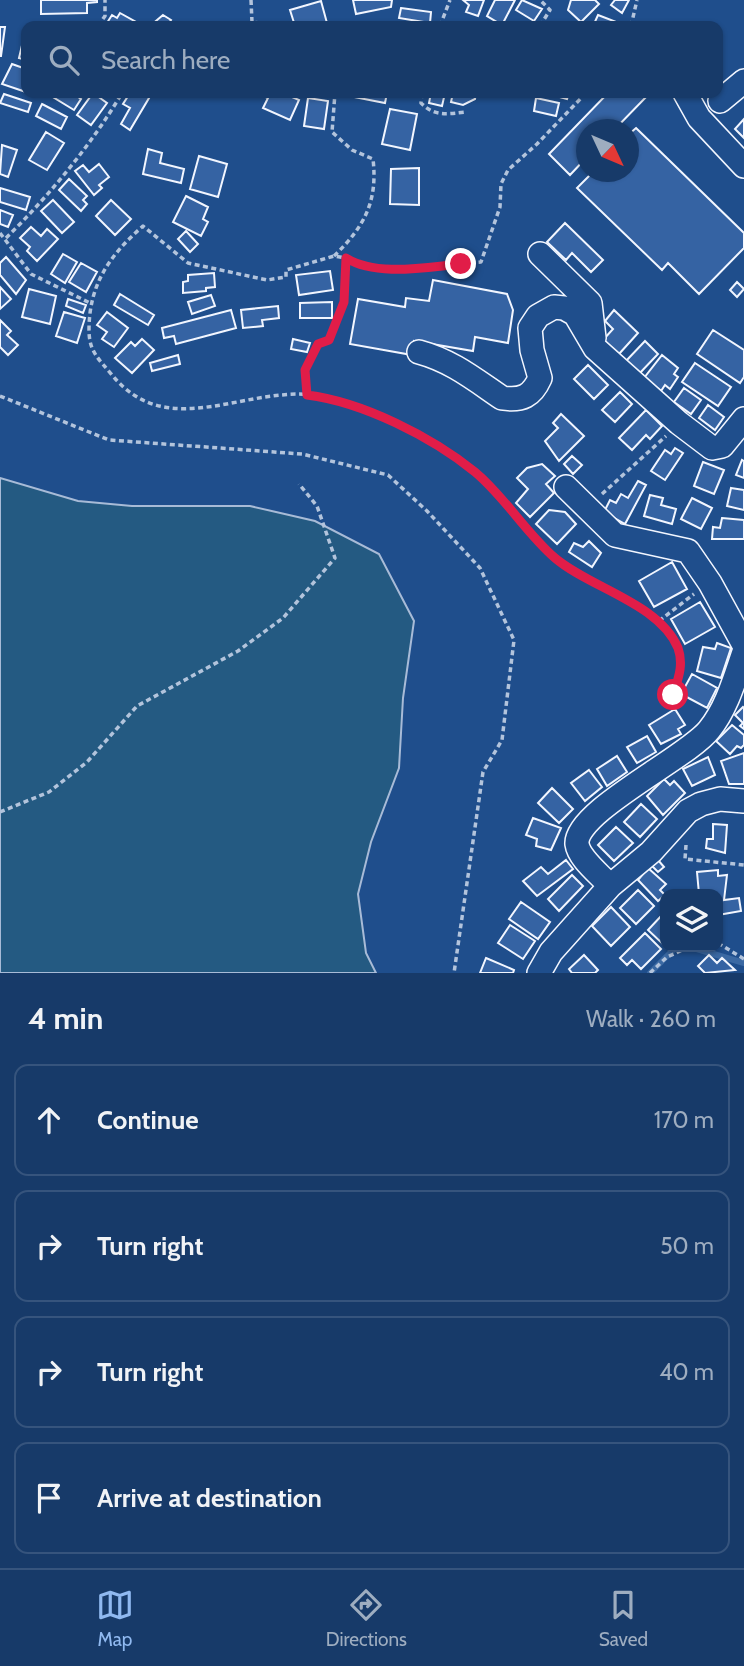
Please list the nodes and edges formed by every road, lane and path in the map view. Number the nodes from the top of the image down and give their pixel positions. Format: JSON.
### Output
{"nodes":[{"id":1,"x":105,"y":0,"type":"edge"},
{"id":2,"x":251,"y":0,"type":"edge"},
{"id":3,"x":450,"y":0,"type":"edge"},
{"id":4,"x":540,"y":0,"type":"edge"},
{"id":5,"x":637,"y":0,"type":"edge"},
{"id":6,"x":102,"y":21,"type":"edge"},
{"id":7,"x":252,"y":21,"type":"edge"},
{"id":8,"x":442,"y":21,"type":"edge"},
{"id":9,"x":543,"y":21,"type":"edge"},
{"id":10,"x":632,"y":21,"type":"edge"},
{"id":11,"x":744,"y":81,"type":"edge"},
{"id":12,"x":119,"y":98,"type":"edge"},
{"id":13,"x":335,"y":98,"type":"edge"},
{"id":14,"x":422,"y":98,"type":"edge"},
{"id":15,"x":581,"y":98,"type":"edge"},
{"id":16,"x":688,"y":98,"type":"edge"},
{"id":17,"x":720,"y":101,"type":"dead end"},
{"id":18,"x":466,"y":111,"type":"dead end"},
{"id":19,"x":744,"y":166,"type":"edge"},
{"id":20,"x":2,"y":236,"type":"edge"},
{"id":21,"x":540,"y":254,"type":"dead end"},
{"id":22,"x":334,"y":256,"type":"junction"},
{"id":23,"x":346,"y":258,"type":"junction"},
{"id":24,"x":92,"y":304,"type":"junction"},
{"id":25,"x":595,"y":348,"type":"junction"},
{"id":26,"x":419,"y":352,"type":"dead end"},
{"id":27,"x":307,"y":395,"type":"junction"},
{"id":28,"x":0,"y":396,"type":"edge"},
{"id":29,"x":744,"y":419,"type":"edge"},
{"id":30,"x":679,"y":424,"type":"junction"},
{"id":31,"x":299,"y":484,"type":"dead end"},
{"id":32,"x":566,"y":488,"type":"dead end"},
{"id":33,"x":587,"y":507,"type":"junction"},
{"id":34,"x":710,"y":583,"type":"junction"},
{"id":35,"x":659,"y":621,"type":"junction"},
{"id":36,"x":744,"y":645,"type":"edge"},
{"id":37,"x":744,"y":652,"type":"edge"},
{"id":38,"x":673,"y":695,"type":"dead end"},
{"id":39,"x":744,"y":801,"type":"edge"},
{"id":40,"x":688,"y":811,"type":"junction"},
{"id":41,"x":0,"y":812,"type":"edge"},
{"id":42,"x":744,"y":865,"type":"edge"},
{"id":43,"x":610,"y":886,"type":"junction"},
{"id":44,"x":723,"y":946,"type":"edge"},
{"id":45,"x":678,"y":952,"type":"edge"},
{"id":46,"x":744,"y":959,"type":"edge"},
{"id":47,"x":454,"y":973,"type":"edge"},
{"id":48,"x":539,"y":973,"type":"edge"},
{"id":49,"x":650,"y":973,"type":"edge"}],
"edges":[{"from":1,"to":6,"type":"path"},
{"from":2,"to":7,"type":"path"},
{"from":3,"to":8,"type":"path"},
{"from":4,"to":9,"type":"path"},
{"from":5,"to":10,"type":"path"},
{"from":11,"to":17,"type":"street"},
{"from":12,"to":20,"type":"path"},
{"from":13,"to":22,"type":"path"},
{"from":14,"to":18,"type":"path"},
{"from":15,"to":23,"type":"path"},
{"from":16,"to":19,"type":"street"},
{"from":20,"to":24,"type":"path"},
{"from":21,"to":25,"type":"street"},
{"from":22,"to":23,"type":"path"},
{"from":22,"to":24,"type":"path"},
{"from":23,"to":27,"type":"path"},
{"from":24,"to":27,"type":"path"},
{"from":25,"to":26,"type":"street"},
{"from":25,"to":30,"type":"street"},
{"from":27,"to":35,"type":"path"},
{"from":28,"to":47,"type":"path"},
{"from":29,"to":30,"type":"street"},
{"from":30,"to":33,"type":"path"},
{"from":31,"to":41,"type":"path"},
{"from":32,"to":33,"type":"street"},
{"from":33,"to":34,"type":"street"},
{"from":34,"to":35,"type":"path"},
{"from":34,"to":36,"type":"street"},
{"from":35,"to":38,"type":"path"},
{"from":37,"to":43,"type":"street"},
{"from":39,"to":40,"type":"street"},
{"from":40,"to":42,"type":"path"},
{"from":40,"to":43,"type":"street"},
{"from":43,"to":48,"type":"street"},
{"from":44,"to":46,"type":"path"},
{"from":45,"to":49,"type":"path"}]}
